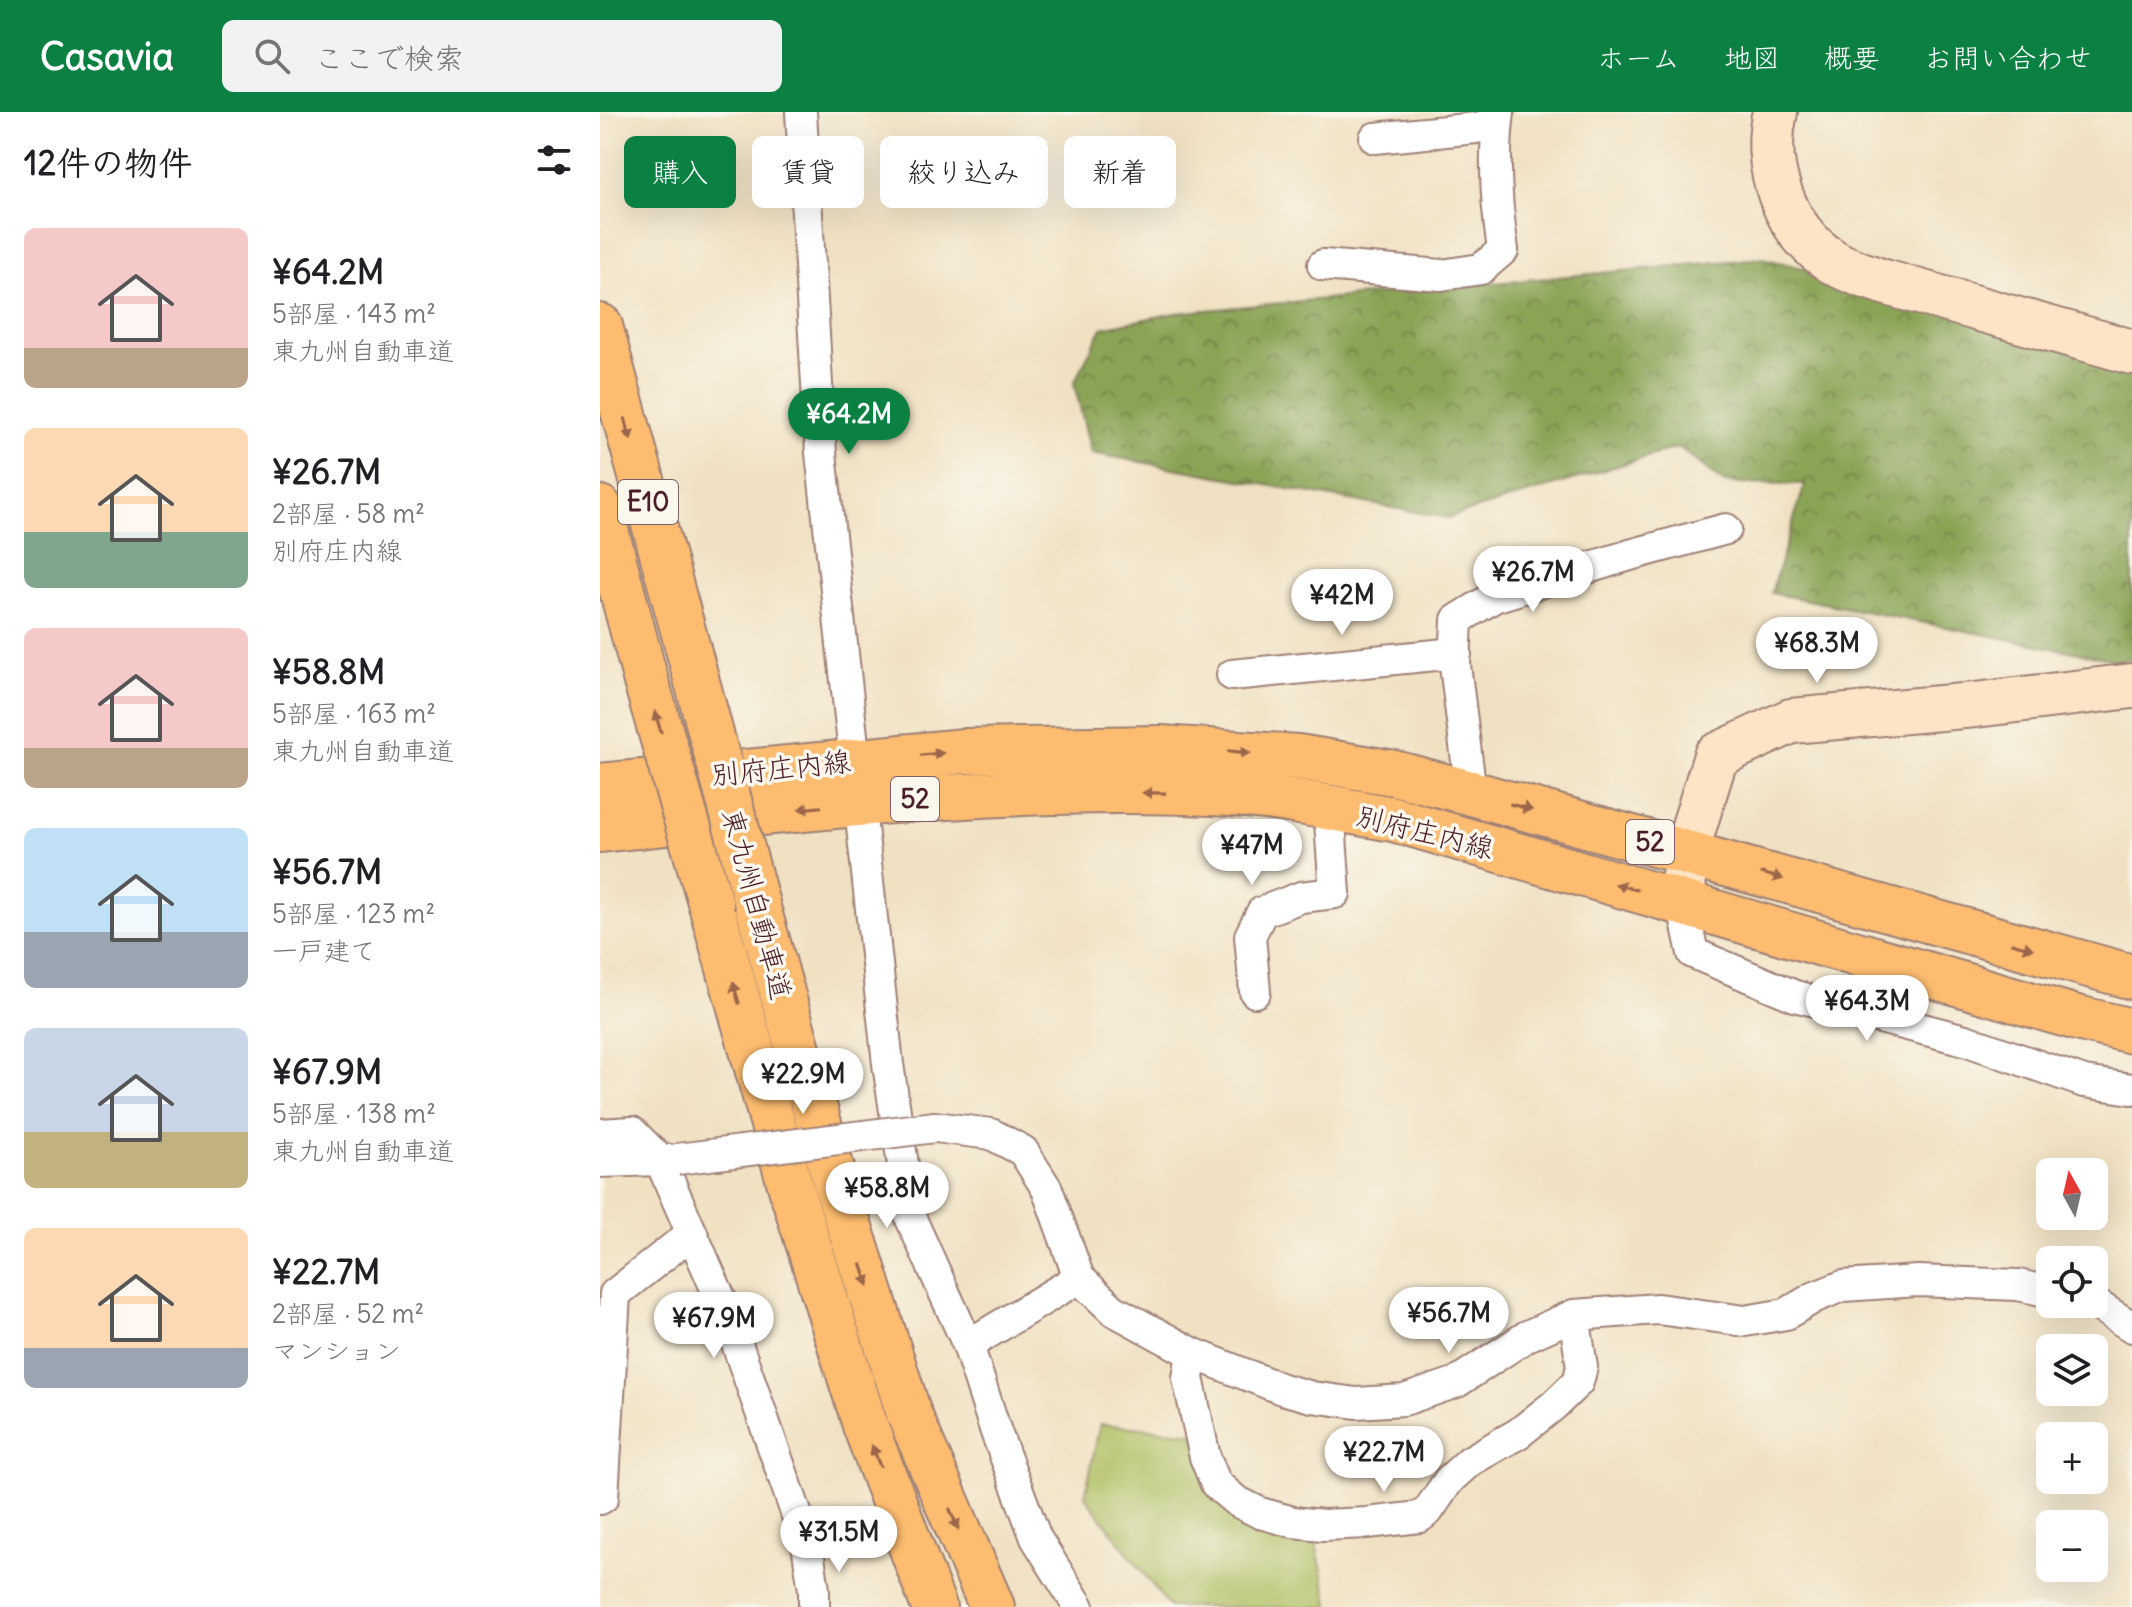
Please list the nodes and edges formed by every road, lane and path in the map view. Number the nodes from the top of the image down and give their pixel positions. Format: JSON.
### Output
{"nodes":[{"id":1,"x":801,"y":112,"type":"edge"},
{"id":2,"x":1775,"y":112,"type":"edge"},
{"id":3,"x":1498,"y":118,"type":"edge"},
{"id":4,"x":1375,"y":138,"type":"dead end"},
{"id":5,"x":1323,"y":265,"type":"dead end"},
{"id":6,"x":600,"y":326,"type":"edge"},
{"id":7,"x":2132,"y":352,"type":"edge"},
{"id":8,"x":600,"y":508,"type":"edge"},
{"id":9,"x":1726,"y":529,"type":"dead end"},
{"id":10,"x":1456,"y":653,"type":"junction"},
{"id":11,"x":1232,"y":675,"type":"dead end"},
{"id":12,"x":2132,"y":686,"type":"edge"},
{"id":13,"x":854,"y":760,"type":"junction"},
{"id":14,"x":600,"y":786,"type":"edge"},
{"id":15,"x":1471,"y":793,"type":"junction"},
{"id":16,"x":858,"y":803,"type":"junction"},
{"id":17,"x":1329,"y":808,"type":"junction"},
{"id":18,"x":600,"y":830,"type":"edge"},
{"id":19,"x":1686,"y":852,"type":"junction"},
{"id":20,"x":1682,"y":903,"type":"junction"},
{"id":21,"x":2132,"y":977,"type":"edge"},
{"id":22,"x":1255,"y":992,"type":"dead end"},
{"id":23,"x":2132,"y":1031,"type":"edge"},
{"id":24,"x":2132,"y":1089,"type":"edge"},
{"id":25,"x":600,"y":1134,"type":"edge"},
{"id":26,"x":668,"y":1160,"type":"junction"},
{"id":27,"x":600,"y":1162,"type":"edge"},
{"id":28,"x":692,"y":1233,"type":"junction"},
{"id":29,"x":1079,"y":1278,"type":"junction"},
{"id":30,"x":2036,"y":1289,"type":"edge"},
{"id":31,"x":2108,"y":1312,"type":"edge"},
{"id":32,"x":1574,"y":1315,"type":"junction"},
{"id":33,"x":2132,"y":1327,"type":"edge"},
{"id":34,"x":968,"y":1345,"type":"junction"},
{"id":35,"x":1192,"y":1353,"type":"junction"},
{"id":36,"x":600,"y":1499,"type":"edge"},
{"id":37,"x":814,"y":1607,"type":"edge"},
{"id":38,"x":934,"y":1607,"type":"edge"},
{"id":39,"x":992,"y":1607,"type":"edge"},
{"id":40,"x":1079,"y":1607,"type":"edge"}],
"edges":[{"from":1,"to":13,"type":"street"},
{"from":2,"to":7,"type":"street"},
{"from":3,"to":4,"type":"street"},
{"from":3,"to":5,"type":"street"},
{"from":6,"to":39,"type":"main road","name":"東九州自動車道","number":"E10","one_way":true,"bridge":true},
{"from":38,"to":8,"type":"main road","name":"東九州自動車道","number":"E10","one_way":true,"bridge":true},
{"from":9,"to":10,"type":"street"},
{"from":10,"to":11,"type":"street"},
{"from":10,"to":15,"type":"street"},
{"from":12,"to":19,"type":"street"},
{"from":13,"to":14,"type":"main road","name":"別府庄内線","number":"52"},
{"from":13,"to":15,"type":"main road","name":"別府庄内線","number":"52","one_way":true},
{"from":13,"to":16,"type":"street"},
{"from":15,"to":19,"type":"main road","name":"別府庄内線","number":"52","one_way":true},
{"from":17,"to":16,"type":"main road","name":"別府庄内線","number":"52","one_way":true},
{"from":16,"to":18,"type":"main road","name":"別府庄内線","number":"52","one_way":true},
{"from":16,"to":34,"type":"street"},
{"from":20,"to":17,"type":"main road","name":"別府庄内線","number":"52","one_way":true},
{"from":17,"to":22,"type":"street"},
{"from":19,"to":20,"type":"street"},
{"from":19,"to":21,"type":"main road","name":"別府庄内線","number":"52","one_way":true},
{"from":20,"to":23,"type":"main road","name":"別府庄内線","number":"52"},
{"from":20,"to":24,"type":"street"},
{"from":25,"to":26,"type":"street"},
{"from":26,"to":27,"type":"street"},
{"from":26,"to":28,"type":"street"},
{"from":26,"to":29,"type":"street","bridge":true},
{"from":28,"to":36,"type":"street"},
{"from":28,"to":37,"type":"street"},
{"from":29,"to":34,"type":"street"},
{"from":29,"to":35,"type":"street"},
{"from":30,"to":32,"type":"street"},
{"from":31,"to":33,"type":"street"},
{"from":32,"to":35,"type":"street"},
{"from":32,"to":35,"type":"street"},
{"from":34,"to":40,"type":"street"}]}
